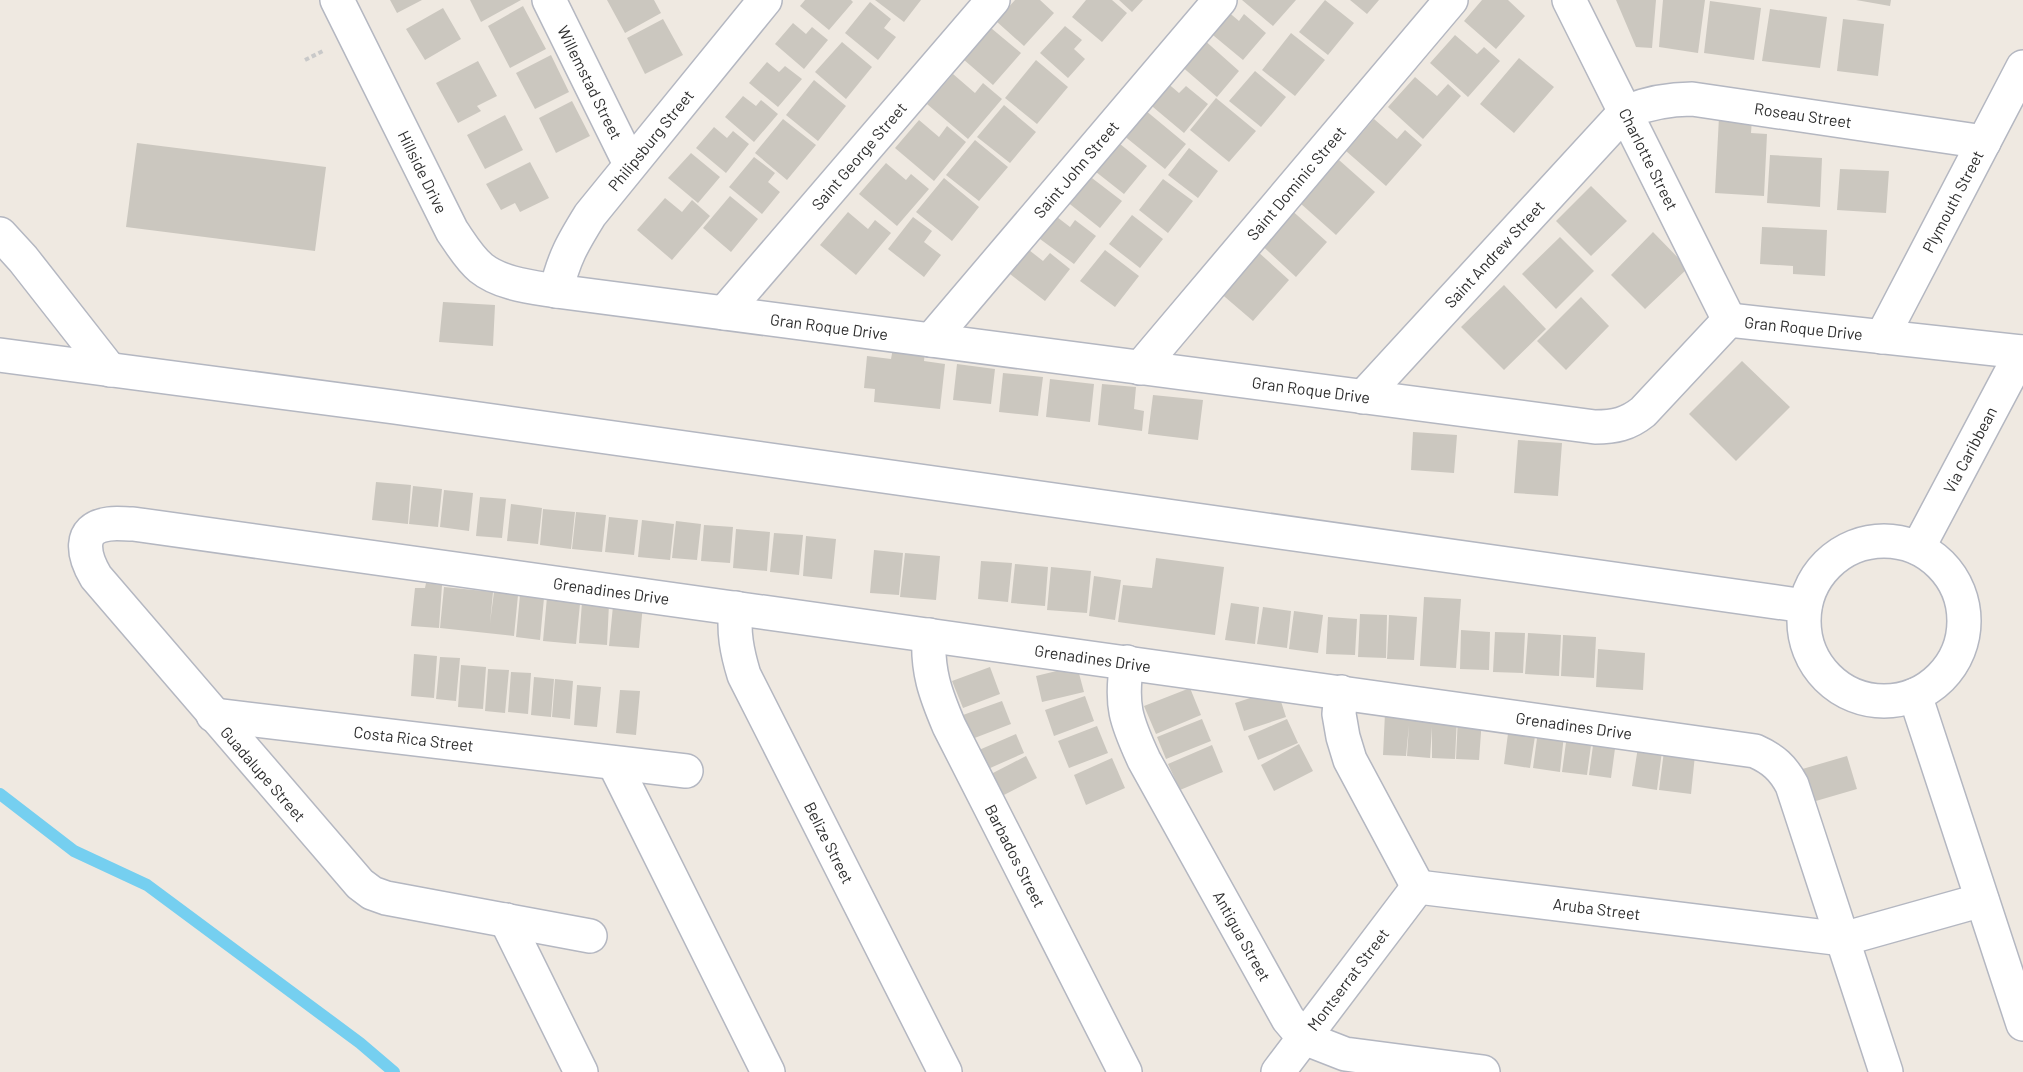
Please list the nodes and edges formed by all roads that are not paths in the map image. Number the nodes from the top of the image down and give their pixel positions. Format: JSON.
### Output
{"nodes":[{"id":1,"x":337,"y":0,"type":"edge"},
{"id":2,"x":549,"y":0,"type":"edge"},
{"id":3,"x":993,"y":0,"type":"edge"},
{"id":4,"x":1220,"y":0,"type":"edge"},
{"id":5,"x":1451,"y":0,"type":"edge"},
{"id":6,"x":1569,"y":0,"type":"edge"},
{"id":7,"x":752,"y":6,"type":"edge"},
{"id":8,"x":2023,"y":67,"type":"edge"},
{"id":9,"x":1625,"y":112,"type":"junction"},
{"id":10,"x":1984,"y":142,"type":"junction"},
{"id":11,"x":630,"y":164,"type":"junction"},
{"id":12,"x":0,"y":234,"type":"edge"},
{"id":13,"x":556,"y":291,"type":"junction"},
{"id":14,"x":724,"y":313,"type":"junction"},
{"id":15,"x":1729,"y":320,"type":"junction"},
{"id":16,"x":1882,"y":337,"type":"junction"},
{"id":17,"x":931,"y":340,"type":"junction"},
{"id":18,"x":2023,"y":352,"type":"edge"},
{"id":19,"x":0,"y":356,"type":"edge"},
{"id":20,"x":1140,"y":368,"type":"junction"},
{"id":21,"x":110,"y":370,"type":"junction"},
{"id":22,"x":1363,"y":396,"type":"junction"},
{"id":23,"x":86,"y":539,"type":"joint"},
{"id":24,"x":1918,"y":548,"type":"junction"},
{"id":25,"x":1805,"y":606,"type":"junction"},
{"id":26,"x":736,"y":608,"type":"junction"},
{"id":27,"x":929,"y":634,"type":"junction"},
{"id":28,"x":1127,"y":662,"type":"junction"},
{"id":29,"x":1341,"y":692,"type":"junction"},
{"id":30,"x":1915,"y":695,"type":"junction"},
{"id":31,"x":213,"y":715,"type":"junction"},
{"id":32,"x":614,"y":763,"type":"junction"},
{"id":33,"x":686,"y":771,"type":"dead end"},
{"id":34,"x":1418,"y":887,"type":"junction"},
{"id":35,"x":1982,"y":900,"type":"junction"},
{"id":36,"x":506,"y":920,"type":"junction"},
{"id":37,"x":590,"y":936,"type":"dead end"},
{"id":38,"x":1843,"y":939,"type":"junction"},
{"id":39,"x":2023,"y":1024,"type":"edge"},
{"id":40,"x":1304,"y":1038,"type":"junction"},
{"id":41,"x":581,"y":1072,"type":"edge"},
{"id":42,"x":768,"y":1072,"type":"edge"},
{"id":43,"x":945,"y":1072,"type":"edge"},
{"id":44,"x":1125,"y":1072,"type":"edge"},
{"id":45,"x":1278,"y":1072,"type":"edge"},
{"id":46,"x":1483,"y":1072,"type":"edge"},
{"id":47,"x":1886,"y":1072,"type":"edge"}],
"edges":[{"from":1,"to":13,"type":"street","name":"Hillside Drive"},
{"from":2,"to":11,"type":"street","name":"Willemstad Street"},
{"from":3,"to":14,"type":"street","name":"Saint George Street"},
{"from":4,"to":17,"type":"street","name":"Saint John Street"},
{"from":5,"to":20,"type":"street","name":"Saint Dominic Street"},
{"from":6,"to":9,"type":"street","name":"Charlotte Street"},
{"from":7,"to":11,"type":"street","name":"Philipsburg Street"},
{"from":8,"to":10,"type":"street","name":"Plymouth Street"},
{"from":9,"to":10,"type":"street","name":"Roseau Street"},
{"from":9,"to":15,"type":"street","name":"Charlotte Street"},
{"from":9,"to":22,"type":"street","name":"Saint Andrew Street"},
{"from":10,"to":16,"type":"street","name":"Plymouth Street"},
{"from":11,"to":13,"type":"street","name":"Philipsburg Street"},
{"from":12,"to":21,"type":"street"},
{"from":13,"to":14,"type":"street","name":"Gran Roque Drive"},
{"from":14,"to":17,"type":"street","name":"Gran Roque Drive"},
{"from":15,"to":16,"type":"street","name":"Gran Roque Drive"},
{"from":15,"to":22,"type":"street","name":"Gran Roque Drive"},
{"from":16,"to":18,"type":"street","name":"Gran Roque Drive"},
{"from":17,"to":20,"type":"street","name":"Gran Roque Drive"},
{"from":18,"to":24,"type":"street","name":"Via Caribbean"},
{"from":19,"to":21,"type":"street"},
{"from":20,"to":22,"type":"street","name":"Gran Roque Drive"},
{"from":21,"to":25,"type":"street"},
{"from":23,"to":26,"type":"street","name":"Grenadines Drive"},
{"from":23,"to":31,"type":"street","name":"Guadalupe Street"},
{"from":24,"to":25,"type":"street"},
{"from":24,"to":30,"type":"street"},
{"from":25,"to":30,"type":"street"},
{"from":26,"to":27,"type":"street","name":"Grenadines Drive"},
{"from":26,"to":43,"type":"street","name":"Belize Street"},
{"from":27,"to":28,"type":"street","name":"Grenadines Drive"},
{"from":27,"to":44,"type":"street","name":"Barbados Street"},
{"from":28,"to":29,"type":"street","name":"Grenadines Drive"},
{"from":28,"to":40,"type":"street","name":"Antigua Street"},
{"from":29,"to":34,"type":"street"},
{"from":29,"to":38,"type":"street","name":"Grenadines Drive"},
{"from":30,"to":35,"type":"street"},
{"from":31,"to":32,"type":"street","name":"Costa Rica Street"},
{"from":31,"to":36,"type":"street","name":"Guadalupe Street"},
{"from":32,"to":33,"type":"street","name":"Costa Rica Street"},
{"from":32,"to":42,"type":"street"},
{"from":34,"to":38,"type":"street","name":"Aruba Street"},
{"from":34,"to":40,"type":"street","name":"Montserrat Street"},
{"from":35,"to":38,"type":"street","name":"Aruba Street"},
{"from":35,"to":39,"type":"street"},
{"from":36,"to":37,"type":"street","name":"Guadalupe Street"},
{"from":36,"to":41,"type":"street"},
{"from":38,"to":47,"type":"street","name":"Grenadines Drive"},
{"from":40,"to":45,"type":"street","name":"Montserrat Street"},
{"from":40,"to":46,"type":"street"}]}
